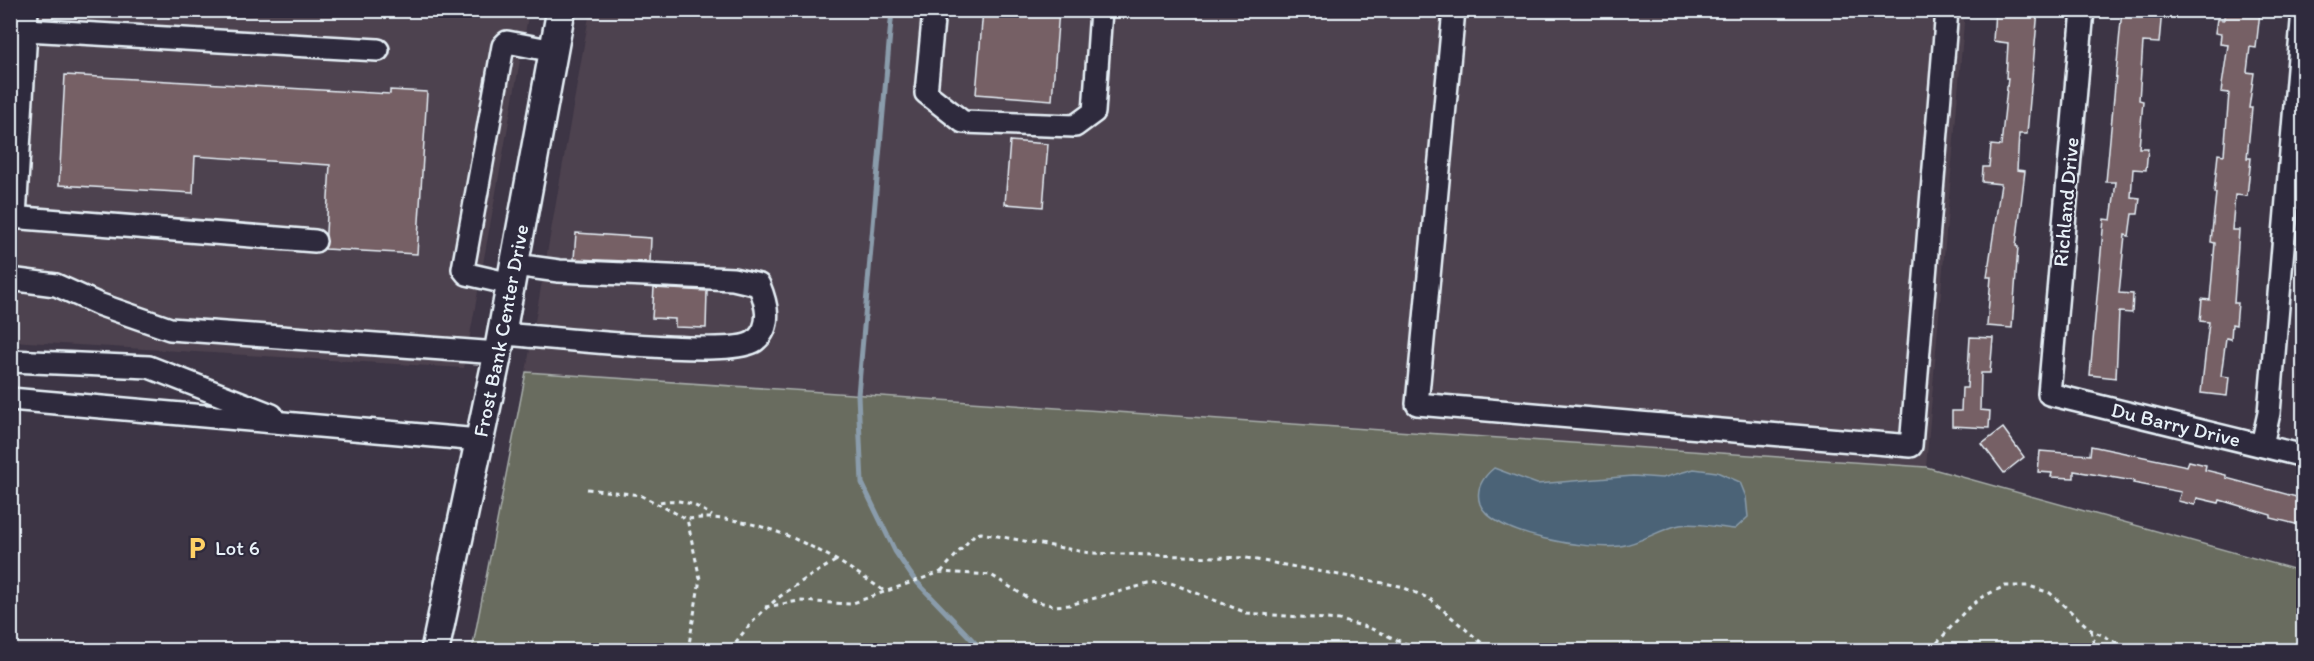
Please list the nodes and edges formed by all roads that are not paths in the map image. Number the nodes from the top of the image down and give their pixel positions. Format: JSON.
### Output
{"nodes":[{"id":1,"x":561,"y":10,"type":"edge"},
{"id":2,"x":934,"y":10,"type":"edge"},
{"id":3,"x":1101,"y":10,"type":"edge"},
{"id":4,"x":1454,"y":10,"type":"edge"},
{"id":5,"x":1947,"y":10,"type":"edge"},
{"id":6,"x":2083,"y":10,"type":"edge"},
{"id":7,"x":2303,"y":10,"type":"edge"},
{"id":8,"x":21,"y":23,"type":"edge"},
{"id":9,"x":378,"y":50,"type":"dead end"},
{"id":10,"x":554,"y":51,"type":"junction"},
{"id":11,"x":13,"y":217,"type":"edge"},
{"id":12,"x":315,"y":241,"type":"dead end"},
{"id":13,"x":513,"y":275,"type":"junction"},
{"id":14,"x":10,"y":279,"type":"edge"},
{"id":15,"x":500,"y":344,"type":"junction"},
{"id":16,"x":10,"y":361,"type":"edge"},
{"id":17,"x":2049,"y":394,"type":"joint"},
{"id":18,"x":10,"y":399,"type":"edge"},
{"id":19,"x":295,"y":424,"type":"junction"},
{"id":20,"x":479,"y":440,"type":"junction"},
{"id":21,"x":2262,"y":445,"type":"junction"},
{"id":22,"x":2304,"y":456,"type":"edge"},
{"id":23,"x":435,"y":651,"type":"edge"}],
"edges":[{"from":1,"to":10,"type":"main road","name":"Frost Bank Center Drive"},
{"from":2,"to":3,"type":"street"},
{"from":4,"to":5,"type":"street"},
{"from":6,"to":17,"type":"street","name":"Richland Drive"},
{"from":7,"to":21,"type":"street"},
{"from":8,"to":9,"type":"street"},
{"from":8,"to":11,"type":"street"},
{"from":10,"to":13,"type":"main road","name":"Frost Bank Center Drive"},
{"from":10,"to":13,"type":"street"},
{"from":11,"to":12,"type":"street"},
{"from":13,"to":15,"type":"main road","name":"Frost Bank Center Drive"},
{"from":13,"to":15,"type":"street"},
{"from":14,"to":15,"type":"street"},
{"from":15,"to":20,"type":"main road","name":"Frost Bank Center Drive"},
{"from":16,"to":19,"type":"street"},
{"from":17,"to":21,"type":"street","name":"Du Barry Drive"},
{"from":18,"to":19,"type":"street"},
{"from":19,"to":20,"type":"street"},
{"from":20,"to":23,"type":"main road","name":"Frost Bank Center Drive"},
{"from":21,"to":22,"type":"street","name":"Du Barry Drive"}]}
